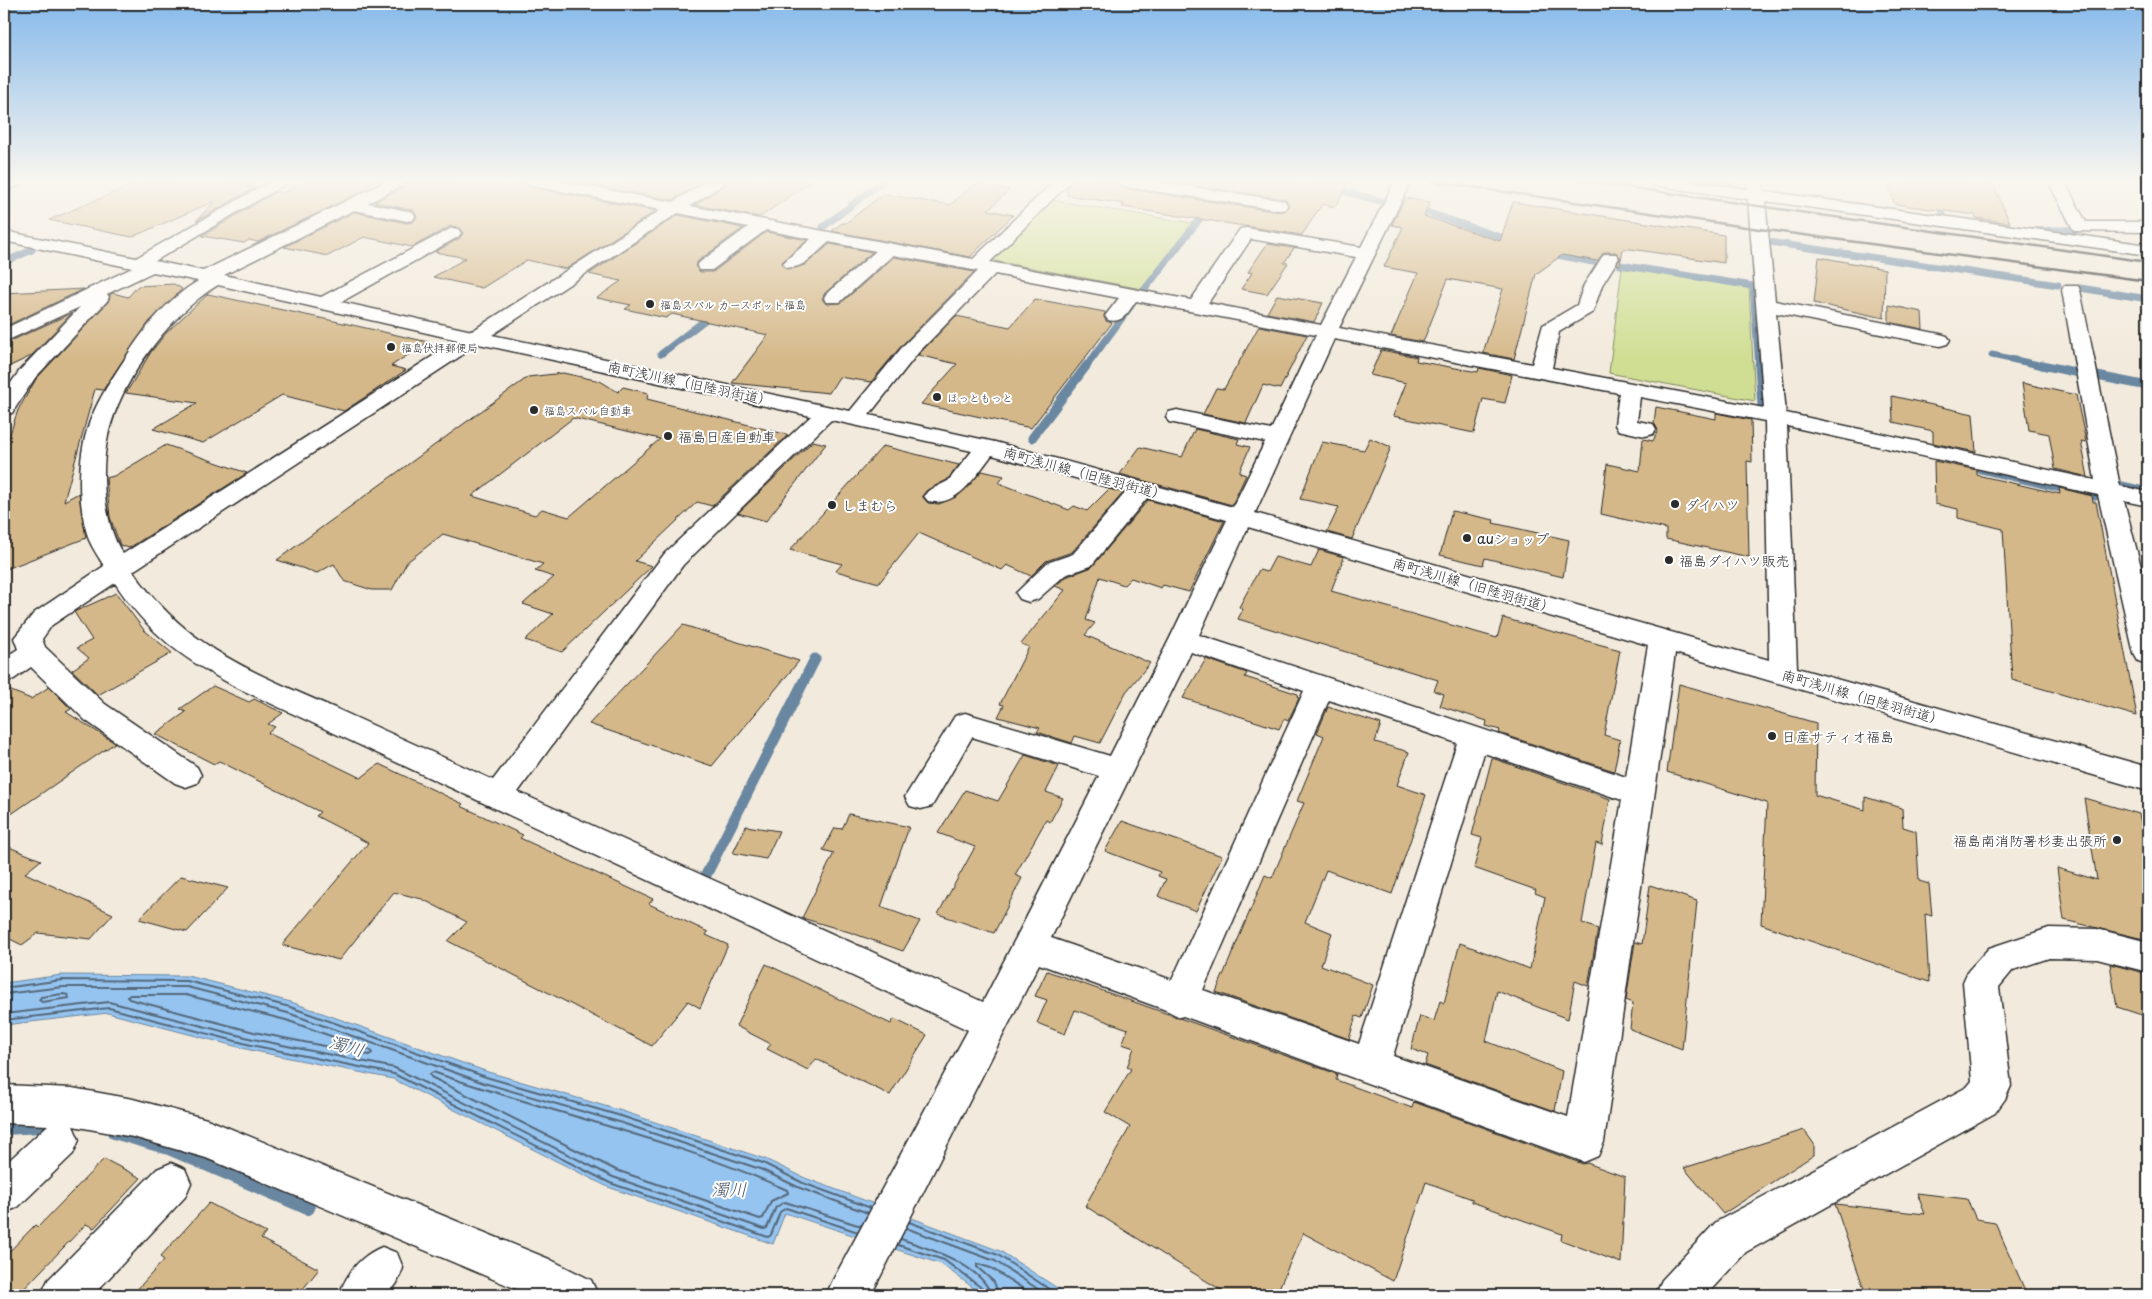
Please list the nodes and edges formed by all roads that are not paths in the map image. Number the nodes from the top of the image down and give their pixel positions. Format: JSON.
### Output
{"nodes":[{"id":1,"x":31,"y":242,"type":"edge"},
{"id":2,"x":182,"y":242,"type":"edge"},
{"id":3,"x":279,"y":242,"type":"edge"},
{"id":4,"x":436,"y":242,"type":"edge"},
{"id":5,"x":620,"y":242,"type":"edge"},
{"id":6,"x":739,"y":242,"type":"edge"},
{"id":7,"x":819,"y":242,"type":"edge"},
{"id":8,"x":856,"y":242,"type":"edge"},
{"id":9,"x":1006,"y":242,"type":"edge"},
{"id":10,"x":1240,"y":242,"type":"edge"},
{"id":11,"x":1298,"y":242,"type":"edge"},
{"id":12,"x":1373,"y":242,"type":"edge"},
{"id":13,"x":1760,"y":242,"type":"edge"},
{"id":14,"x":2086,"y":242,"type":"edge"},
{"id":15,"x":890,"y":248,"type":"junction"},
{"id":16,"x":2148,"y":250,"type":"edge"},
{"id":17,"x":1367,"y":253,"type":"junction"},
{"id":18,"x":1610,"y":258,"type":"dead end"},
{"id":19,"x":792,"y":263,"type":"dead end"},
{"id":20,"x":144,"y":265,"type":"junction"},
{"id":21,"x":706,"y":266,"type":"dead end"},
{"id":22,"x":984,"y":266,"type":"junction"},
{"id":23,"x":210,"y":278,"type":"junction"},
{"id":24,"x":104,"y":290,"type":"junction"},
{"id":25,"x":2071,"y":290,"type":"dead end"},
{"id":26,"x":1132,"y":294,"type":"junction"},
{"id":27,"x":833,"y":298,"type":"dead end"},
{"id":28,"x":324,"y":303,"type":"junction"},
{"id":29,"x":1767,"y":305,"type":"junction"},
{"id":30,"x":1197,"y":306,"type":"junction"},
{"id":31,"x":1115,"y":316,"type":"dead end"},
{"id":32,"x":1328,"y":330,"type":"junction"},
{"id":33,"x":4,"y":336,"type":"edge"},
{"id":34,"x":473,"y":337,"type":"junction"},
{"id":35,"x":1940,"y":340,"type":"dead end"},
{"id":36,"x":1541,"y":372,"type":"junction"},
{"id":37,"x":11,"y":385,"type":"edge"},
{"id":38,"x":1630,"y":389,"type":"junction"},
{"id":39,"x":4,"y":408,"type":"edge"},
{"id":40,"x":827,"y":412,"type":"junction"},
{"id":41,"x":1177,"y":417,"type":"dead end"},
{"id":42,"x":1776,"y":417,"type":"junction"},
{"id":43,"x":856,"y":418,"type":"junction"},
{"id":44,"x":1645,"y":429,"type":"dead end"},
{"id":45,"x":1277,"y":438,"type":"junction"},
{"id":46,"x":987,"y":447,"type":"junction"},
{"id":47,"x":1142,"y":489,"type":"junction"},
{"id":48,"x":2108,"y":490,"type":"junction"},
{"id":49,"x":936,"y":496,"type":"dead end"},
{"id":50,"x":2148,"y":499,"type":"edge"},
{"id":51,"x":1239,"y":516,"type":"junction"},
{"id":52,"x":119,"y":568,"type":"junction"},
{"id":53,"x":1028,"y":593,"type":"dead end"},
{"id":54,"x":1183,"y":640,"type":"junction"},
{"id":55,"x":1663,"y":640,"type":"junction"},
{"id":56,"x":33,"y":652,"type":"junction"},
{"id":57,"x":2148,"y":654,"type":"edge"},
{"id":58,"x":4,"y":672,"type":"edge"},
{"id":59,"x":1783,"y":674,"type":"junction"},
{"id":60,"x":1321,"y":685,"type":"junction"},
{"id":61,"x":1474,"y":738,"type":"junction"},
{"id":62,"x":1118,"y":770,"type":"junction"},
{"id":63,"x":186,"y":775,"type":"dead end"},
{"id":64,"x":2148,"y":779,"type":"edge"},
{"id":65,"x":1639,"y":793,"type":"junction"},
{"id":66,"x":498,"y":796,"type":"junction"},
{"id":67,"x":921,"y":797,"type":"dead end"},
{"id":68,"x":1028,"y":945,"type":"junction"},
{"id":69,"x":2148,"y":957,"type":"edge"},
{"id":70,"x":1180,"y":1001,"type":"junction"},
{"id":71,"x":990,"y":1023,"type":"junction"},
{"id":72,"x":1370,"y":1068,"type":"junction"},
{"id":73,"x":4,"y":1104,"type":"edge"},
{"id":74,"x":59,"y":1140,"type":"dead end"},
{"id":75,"x":171,"y":1182,"type":"dead end"},
{"id":76,"x":4,"y":1193,"type":"edge"},
{"id":77,"x":63,"y":1295,"type":"edge"},
{"id":78,"x":576,"y":1295,"type":"edge"},
{"id":79,"x":848,"y":1295,"type":"edge"},
{"id":80,"x":1677,"y":1295,"type":"edge"}],
"edges":[{"from":1,"to":20,"type":"street","name":"南町浅川線（旧陸羽街道）"},
{"from":2,"to":20,"type":"street"},
{"from":3,"to":23,"type":"street"},
{"from":4,"to":28,"type":"street"},
{"from":5,"to":34,"type":"street"},
{"from":6,"to":21,"type":"street"},
{"from":7,"to":19,"type":"street"},
{"from":8,"to":15,"type":"street"},
{"from":9,"to":22,"type":"street"},
{"from":10,"to":30,"type":"street"},
{"from":11,"to":17,"type":"street"},
{"from":12,"to":17,"type":"street"},
{"from":13,"to":29,"type":"street"},
{"from":14,"to":16,"type":"street"},
{"from":15,"to":22,"type":"street"},
{"from":15,"to":27,"type":"street"},
{"from":17,"to":32,"type":"street"},
{"from":18,"to":36,"type":"street"},
{"from":20,"to":23,"type":"street","name":"南町浅川線（旧陸羽街道）"},
{"from":20,"to":24,"type":"street"},
{"from":22,"to":26,"type":"street"},
{"from":22,"to":43,"type":"street"},
{"from":23,"to":28,"type":"street","name":"南町浅川線（旧陸羽街道）"},
{"from":23,"to":52,"type":"street"},
{"from":24,"to":33,"type":"street"},
{"from":24,"to":37,"type":"street"},
{"from":25,"to":48,"type":"street"},
{"from":26,"to":30,"type":"street"},
{"from":26,"to":31,"type":"street"},
{"from":28,"to":34,"type":"street","name":"南町浅川線（旧陸羽街道）"},
{"from":29,"to":35,"type":"street"},
{"from":29,"to":42,"type":"street"},
{"from":30,"to":32,"type":"street"},
{"from":32,"to":36,"type":"street"},
{"from":32,"to":45,"type":"street"},
{"from":34,"to":40,"type":"street","name":"南町浅川線（旧陸羽街道）"},
{"from":34,"to":52,"type":"street"},
{"from":36,"to":38,"type":"street"},
{"from":37,"to":39,"type":"street"},
{"from":38,"to":42,"type":"street"},
{"from":38,"to":44,"type":"street"},
{"from":40,"to":43,"type":"street","name":"南町浅川線（旧陸羽街道）"},
{"from":40,"to":66,"type":"street"},
{"from":41,"to":45,"type":"street"},
{"from":42,"to":48,"type":"street"},
{"from":42,"to":59,"type":"street"},
{"from":43,"to":46,"type":"street","name":"南町浅川線（旧陸羽街道）"},
{"from":45,"to":51,"type":"street"},
{"from":46,"to":47,"type":"street","name":"南町浅川線（旧陸羽街道）"},
{"from":46,"to":49,"type":"street"},
{"from":47,"to":51,"type":"street","name":"南町浅川線（旧陸羽街道）"},
{"from":47,"to":53,"type":"street"},
{"from":48,"to":50,"type":"street"},
{"from":48,"to":57,"type":"street"},
{"from":51,"to":54,"type":"street"},
{"from":51,"to":55,"type":"street","name":"南町浅川線（旧陸羽街道）"},
{"from":52,"to":56,"type":"street"},
{"from":52,"to":66,"type":"street"},
{"from":54,"to":60,"type":"street"},
{"from":54,"to":62,"type":"street"},
{"from":55,"to":59,"type":"street","name":"南町浅川線（旧陸羽街道）"},
{"from":55,"to":65,"type":"street"},
{"from":56,"to":58,"type":"street"},
{"from":56,"to":63,"type":"street"},
{"from":59,"to":64,"type":"street","name":"南町浅川線（旧陸羽街道）"},
{"from":60,"to":61,"type":"street"},
{"from":60,"to":70,"type":"street"},
{"from":61,"to":65,"type":"street"},
{"from":61,"to":72,"type":"street"},
{"from":62,"to":67,"type":"street"},
{"from":62,"to":68,"type":"street"},
{"from":65,"to":72,"type":"street"},
{"from":66,"to":71,"type":"street"},
{"from":68,"to":70,"type":"street"},
{"from":68,"to":71,"type":"street"},
{"from":69,"to":80,"type":"street"},
{"from":70,"to":72,"type":"street"},
{"from":71,"to":79,"type":"street"},
{"from":73,"to":78,"type":"street"},
{"from":74,"to":76,"type":"street"},
{"from":75,"to":77,"type":"street"}]}
